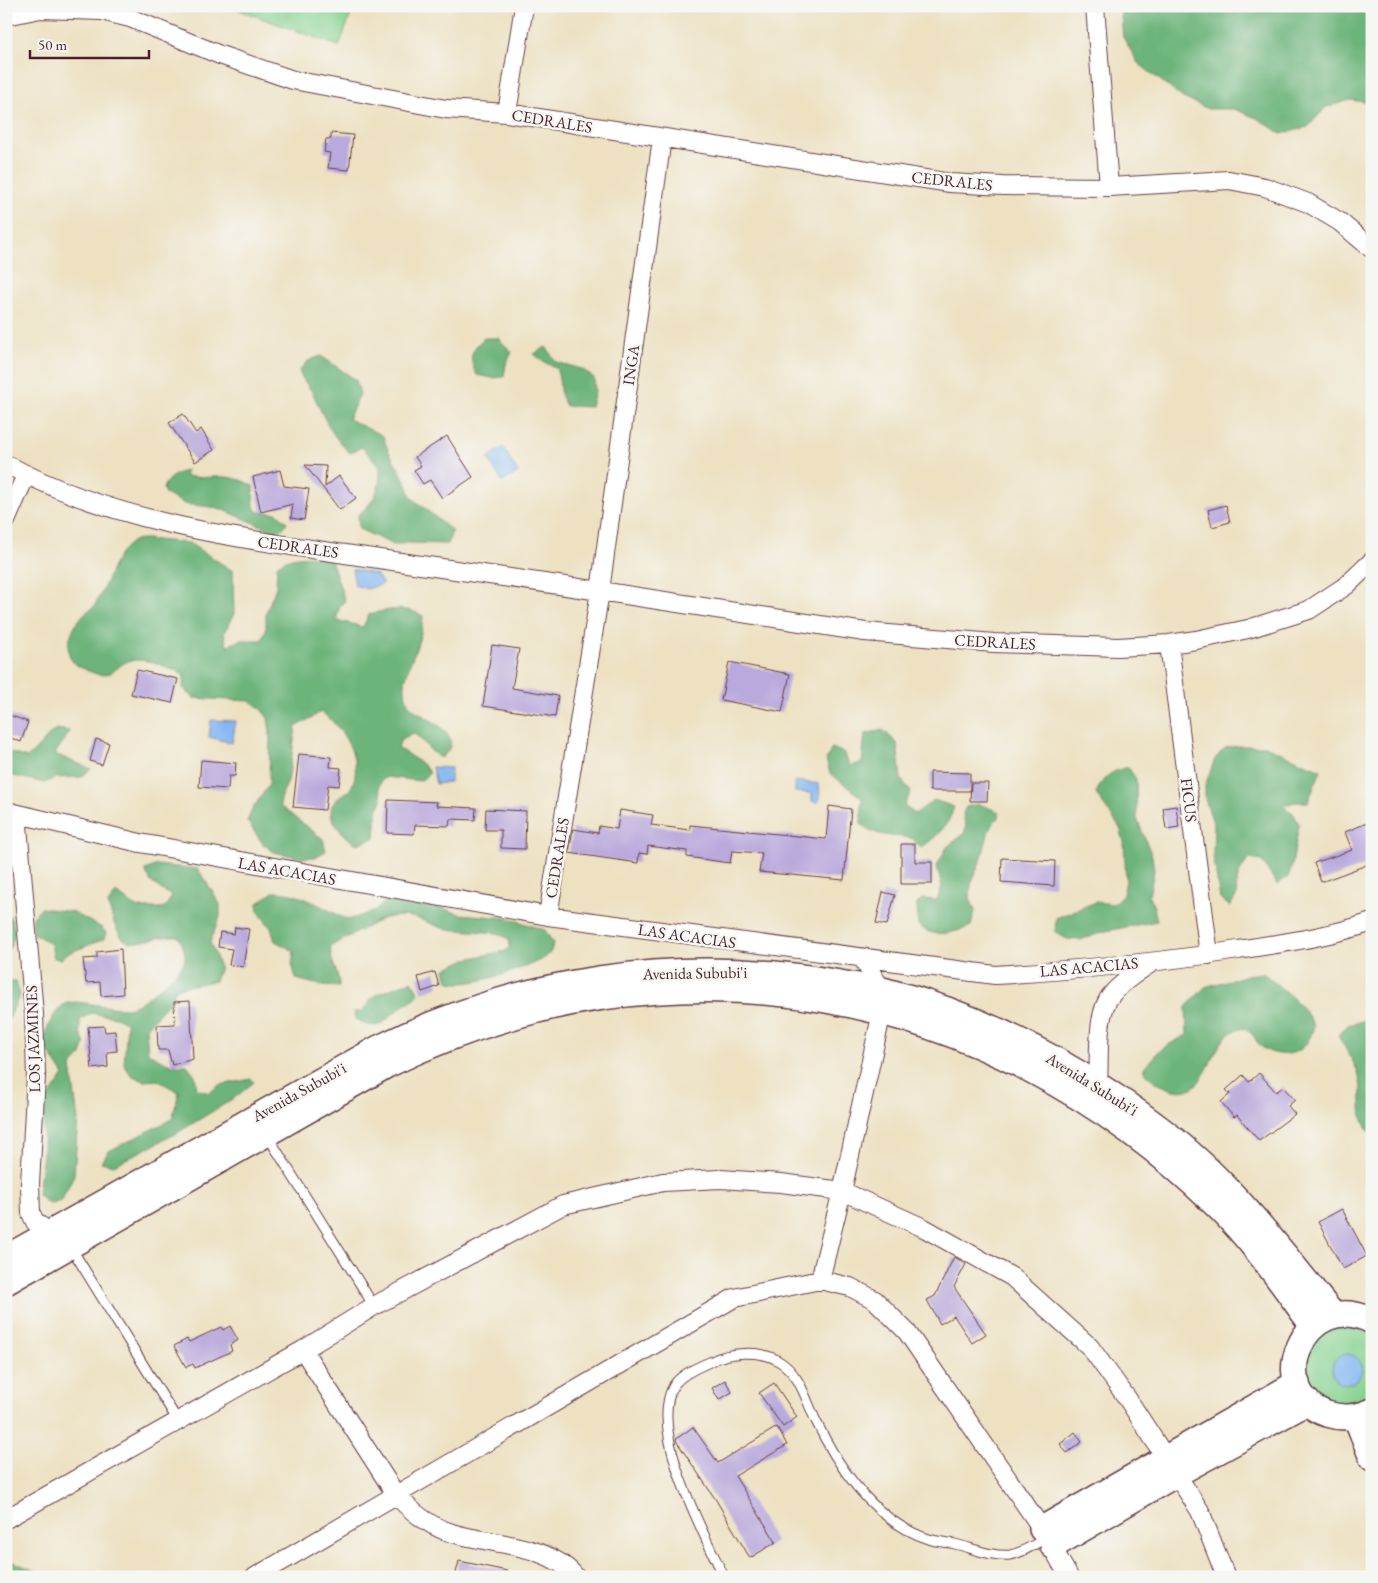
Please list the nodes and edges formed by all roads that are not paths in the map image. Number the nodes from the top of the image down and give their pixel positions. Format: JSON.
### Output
{"nodes":[{"id":1,"x":524,"y":6,"type":"edge"},
{"id":2,"x":1095,"y":6,"type":"edge"},
{"id":3,"x":6,"y":16,"type":"edge"},
{"id":4,"x":507,"y":113,"type":"junction"},
{"id":5,"x":662,"y":138,"type":"junction"},
{"id":6,"x":1109,"y":187,"type":"junction"},
{"id":7,"x":1372,"y":248,"type":"edge"},
{"id":8,"x":6,"y":464,"type":"edge"},
{"id":9,"x":26,"y":475,"type":"junction"},
{"id":10,"x":6,"y":521,"type":"edge"},
{"id":11,"x":1372,"y":561,"type":"edge"},
{"id":12,"x":600,"y":592,"type":"junction"},
{"id":13,"x":1169,"y":644,"type":"junction"},
{"id":14,"x":11,"y":812,"type":"edge"},
{"id":15,"x":548,"y":916,"type":"junction"},
{"id":16,"x":1372,"y":922,"type":"edge"},
{"id":17,"x":1209,"y":955,"type":"junction"},
{"id":18,"x":862,"y":958,"type":"junction"},
{"id":19,"x":1154,"y":961,"type":"junction"},
{"id":20,"x":904,"y":964,"type":"junction"},
{"id":21,"x":882,"y":1001,"type":"junction"},
{"id":22,"x":1095,"y":1094,"type":"junction"},
{"id":23,"x":266,"y":1134,"type":"junction"},
{"id":24,"x":842,"y":1191,"type":"junction"},
{"id":25,"x":60,"y":1239,"type":"junction"},
{"id":26,"x":6,"y":1258,"type":"edge"},
{"id":27,"x":820,"y":1280,"type":"junction"},
{"id":28,"x":6,"y":1282,"type":"edge"},
{"id":29,"x":374,"y":1306,"type":"junction"},
{"id":30,"x":1370,"y":1318,"type":"edge"},
{"id":31,"x":1323,"y":1320,"type":"junction"},
{"id":32,"x":303,"y":1350,"type":"junction"},
{"id":33,"x":1303,"y":1392,"type":"junction"},
{"id":34,"x":1364,"y":1414,"type":"edge"},
{"id":35,"x":178,"y":1421,"type":"junction"},
{"id":36,"x":1372,"y":1458,"type":"edge"},
{"id":37,"x":1172,"y":1465,"type":"junction"},
{"id":38,"x":396,"y":1495,"type":"junction"},
{"id":39,"x":6,"y":1519,"type":"edge"},
{"id":40,"x":1048,"y":1537,"type":"junction"},
{"id":41,"x":254,"y":1577,"type":"edge"},
{"id":42,"x":576,"y":1577,"type":"edge"},
{"id":43,"x":724,"y":1577,"type":"edge"},
{"id":44,"x":1069,"y":1577,"type":"edge"},
{"id":45,"x":1226,"y":1577,"type":"edge"}],
"edges":[{"from":1,"to":4,"type":"street"},
{"from":2,"to":6,"type":"street"},
{"from":3,"to":4,"type":"street","name":"CEDRALES"},
{"from":4,"to":5,"type":"street","name":"CEDRALES"},
{"from":5,"to":6,"type":"street","name":"CEDRALES"},
{"from":5,"to":12,"type":"street","name":"INGA"},
{"from":6,"to":7,"type":"street","name":"CEDRALES"},
{"from":8,"to":9,"type":"street","name":"CEDRALES"},
{"from":9,"to":10,"type":"street"},
{"from":9,"to":12,"type":"street","name":"CEDRALES"},
{"from":11,"to":13,"type":"street","name":"CEDRALES"},
{"from":12,"to":13,"type":"street","name":"CEDRALES"},
{"from":12,"to":15,"type":"street","name":"CEDRALES"},
{"from":13,"to":17,"type":"street","name":"FICUS"},
{"from":14,"to":15,"type":"street","name":"LAS ACACIAS"},
{"from":14,"to":25,"type":"street","name":"LOS JAZMINES"},
{"from":15,"to":18,"type":"street","name":"LAS ACACIAS"},
{"from":16,"to":17,"type":"street","name":"LAS ACACIAS"},
{"from":17,"to":19,"type":"street","name":"LAS ACACIAS"},
{"from":18,"to":20,"type":"street","name":"LAS ACACIAS"},
{"from":18,"to":21,"type":"street"},
{"from":19,"to":20,"type":"street","name":"LAS ACACIAS"},
{"from":19,"to":22,"type":"street"},
{"from":20,"to":21,"type":"street"},
{"from":21,"to":22,"type":"street","name":"Avenida Sububi'i"},
{"from":21,"to":23,"type":"street","name":"Avenida Sububi'i"},
{"from":21,"to":24,"type":"street"},
{"from":21,"to":25,"type":"street","name":"Avenida Sububi'i"},
{"from":22,"to":31,"type":"street","name":"Avenida Sububi'i"},
{"from":23,"to":25,"type":"street","name":"Avenida Sububi'i"},
{"from":23,"to":29,"type":"lane"},
{"from":24,"to":27,"type":"street"},
{"from":24,"to":29,"type":"street"},
{"from":24,"to":37,"type":"street"},
{"from":25,"to":26,"type":"street","name":"Avenida Sububi'i"},
{"from":25,"to":28,"type":"street","name":"Avenida Sububi'i"},
{"from":25,"to":35,"type":"lane"},
{"from":27,"to":38,"type":"street"},
{"from":27,"to":40,"type":"street"},
{"from":29,"to":32,"type":"street"},
{"from":30,"to":31,"type":"street"},
{"from":31,"to":33,"type":"street"},
{"from":32,"to":35,"type":"street"},
{"from":32,"to":38,"type":"street"},
{"from":33,"to":34,"type":"street"},
{"from":33,"to":37,"type":"street"},
{"from":34,"to":36,"type":"street"},
{"from":35,"to":39,"type":"street"},
{"from":37,"to":40,"type":"street"},
{"from":37,"to":45,"type":"street"},
{"from":38,"to":41,"type":"street"},
{"from":38,"to":42,"type":"street"},
{"from":40,"to":43,"type":"lane"},
{"from":40,"to":44,"type":"street"}]}
